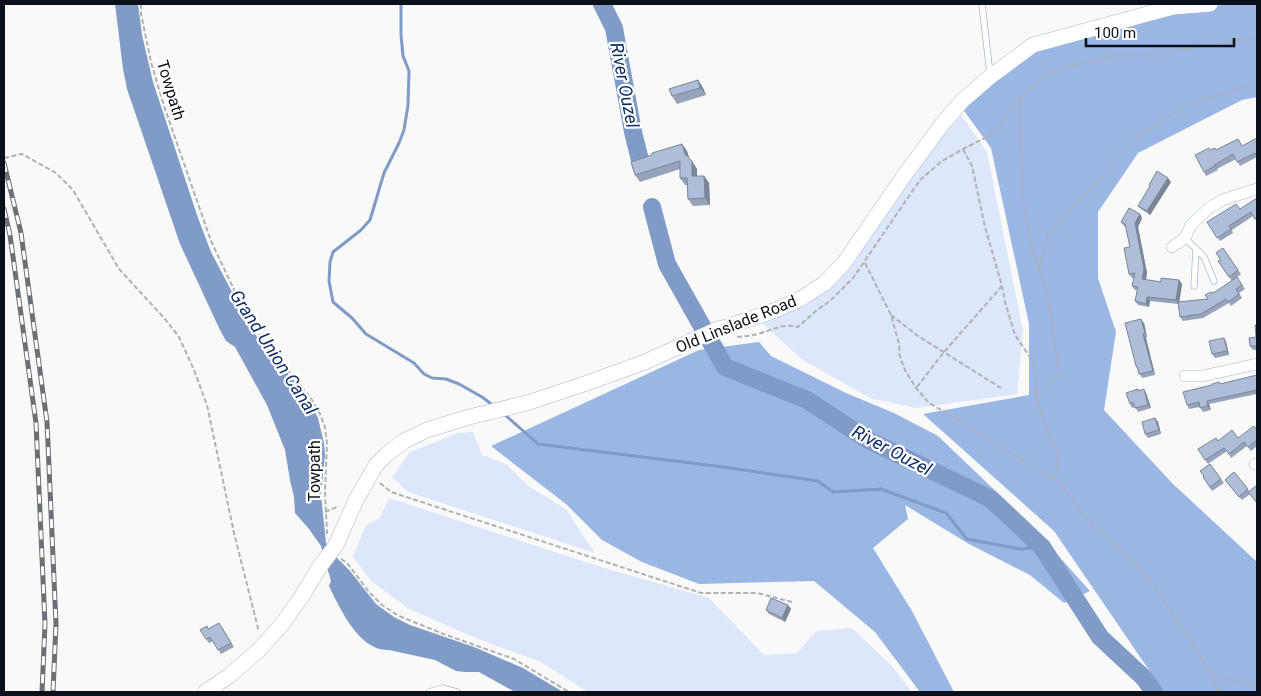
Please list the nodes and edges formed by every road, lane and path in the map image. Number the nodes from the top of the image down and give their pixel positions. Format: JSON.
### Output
{"nodes":[{"id":1,"x":141,"y":4,"type":"edge"},
{"id":2,"x":982,"y":4,"type":"edge"},
{"id":3,"x":1210,"y":4,"type":"edge"},
{"id":4,"x":1257,"y":38,"type":"edge"},
{"id":5,"x":991,"y":76,"type":"junction"},
{"id":6,"x":1257,"y":84,"type":"edge"},
{"id":7,"x":1020,"y":96,"type":"junction"},
{"id":8,"x":963,"y":149,"type":"junction"},
{"id":9,"x":4,"y":158,"type":"edge"},
{"id":10,"x":1257,"y":189,"type":"edge"},
{"id":11,"x":1185,"y":238,"type":"junction"},
{"id":12,"x":1172,"y":247,"type":"dead end"},
{"id":13,"x":1196,"y":250,"type":"junction"},
{"id":14,"x":1039,"y":269,"type":"junction"},
{"id":15,"x":1214,"y":280,"type":"dead end"},
{"id":16,"x":1002,"y":286,"type":"junction"},
{"id":17,"x":1194,"y":286,"type":"dead end"},
{"id":18,"x":891,"y":315,"type":"junction"},
{"id":19,"x":944,"y":352,"type":"junction"},
{"id":20,"x":1257,"y":364,"type":"edge"},
{"id":21,"x":1185,"y":376,"type":"dead end"},
{"id":22,"x":916,"y":388,"type":"junction"},
{"id":23,"x":1001,"y":388,"type":"dead end"},
{"id":24,"x":1036,"y":395,"type":"junction"},
{"id":25,"x":370,"y":476,"type":"junction"},
{"id":26,"x":1055,"y":479,"type":"junction"},
{"id":27,"x":333,"y":546,"type":"junction"},
{"id":28,"x":792,"y":602,"type":"dead end"},
{"id":29,"x":263,"y":646,"type":"junction"},
{"id":30,"x":1213,"y":678,"type":"junction"},
{"id":31,"x":1257,"y":685,"type":"edge"},
{"id":32,"x":205,"y":692,"type":"edge"},
{"id":33,"x":429,"y":692,"type":"edge"},
{"id":34,"x":458,"y":692,"type":"edge"},
{"id":35,"x":569,"y":692,"type":"edge"},
{"id":36,"x":1220,"y":692,"type":"edge"}],
"edges":[{"from":1,"to":27,"type":"path","name":"Towpath"},
{"from":2,"to":5,"type":"lane"},
{"from":3,"to":5,"type":"street","name":"Old Linslade Road"},
{"from":4,"to":7,"type":"path"},
{"from":5,"to":25,"type":"street","name":"Old Linslade Road"},
{"from":6,"to":14,"type":"path"},
{"from":7,"to":8,"type":"path"},
{"from":7,"to":14,"type":"path"},
{"from":8,"to":16,"type":"path"},
{"from":8,"to":18,"type":"path"},
{"from":9,"to":29,"type":"path"},
{"from":10,"to":11,"type":"street"},
{"from":11,"to":12,"type":"street"},
{"from":11,"to":13,"type":"lane"},
{"from":13,"to":15,"type":"lane"},
{"from":13,"to":17,"type":"lane"},
{"from":14,"to":24,"type":"path"},
{"from":16,"to":19,"type":"path"},
{"from":16,"to":24,"type":"path"},
{"from":18,"to":19,"type":"path"},
{"from":18,"to":22,"type":"path"},
{"from":19,"to":22,"type":"path"},
{"from":19,"to":23,"type":"path"},
{"from":20,"to":21,"type":"street"},
{"from":22,"to":26,"type":"path"},
{"from":24,"to":26,"type":"path"},
{"from":25,"to":27,"type":"street","name":"Old Linslade Road"},
{"from":25,"to":28,"type":"path"},
{"from":26,"to":30,"type":"path"},
{"from":27,"to":29,"type":"street","name":"Old Linslade Road","bridge":true},
{"from":27,"to":35,"type":"path"},
{"from":29,"to":32,"type":"street"},
{"from":30,"to":31,"type":"path"},
{"from":30,"to":36,"type":"path"},
{"from":33,"to":34,"type":"lane"}]}
